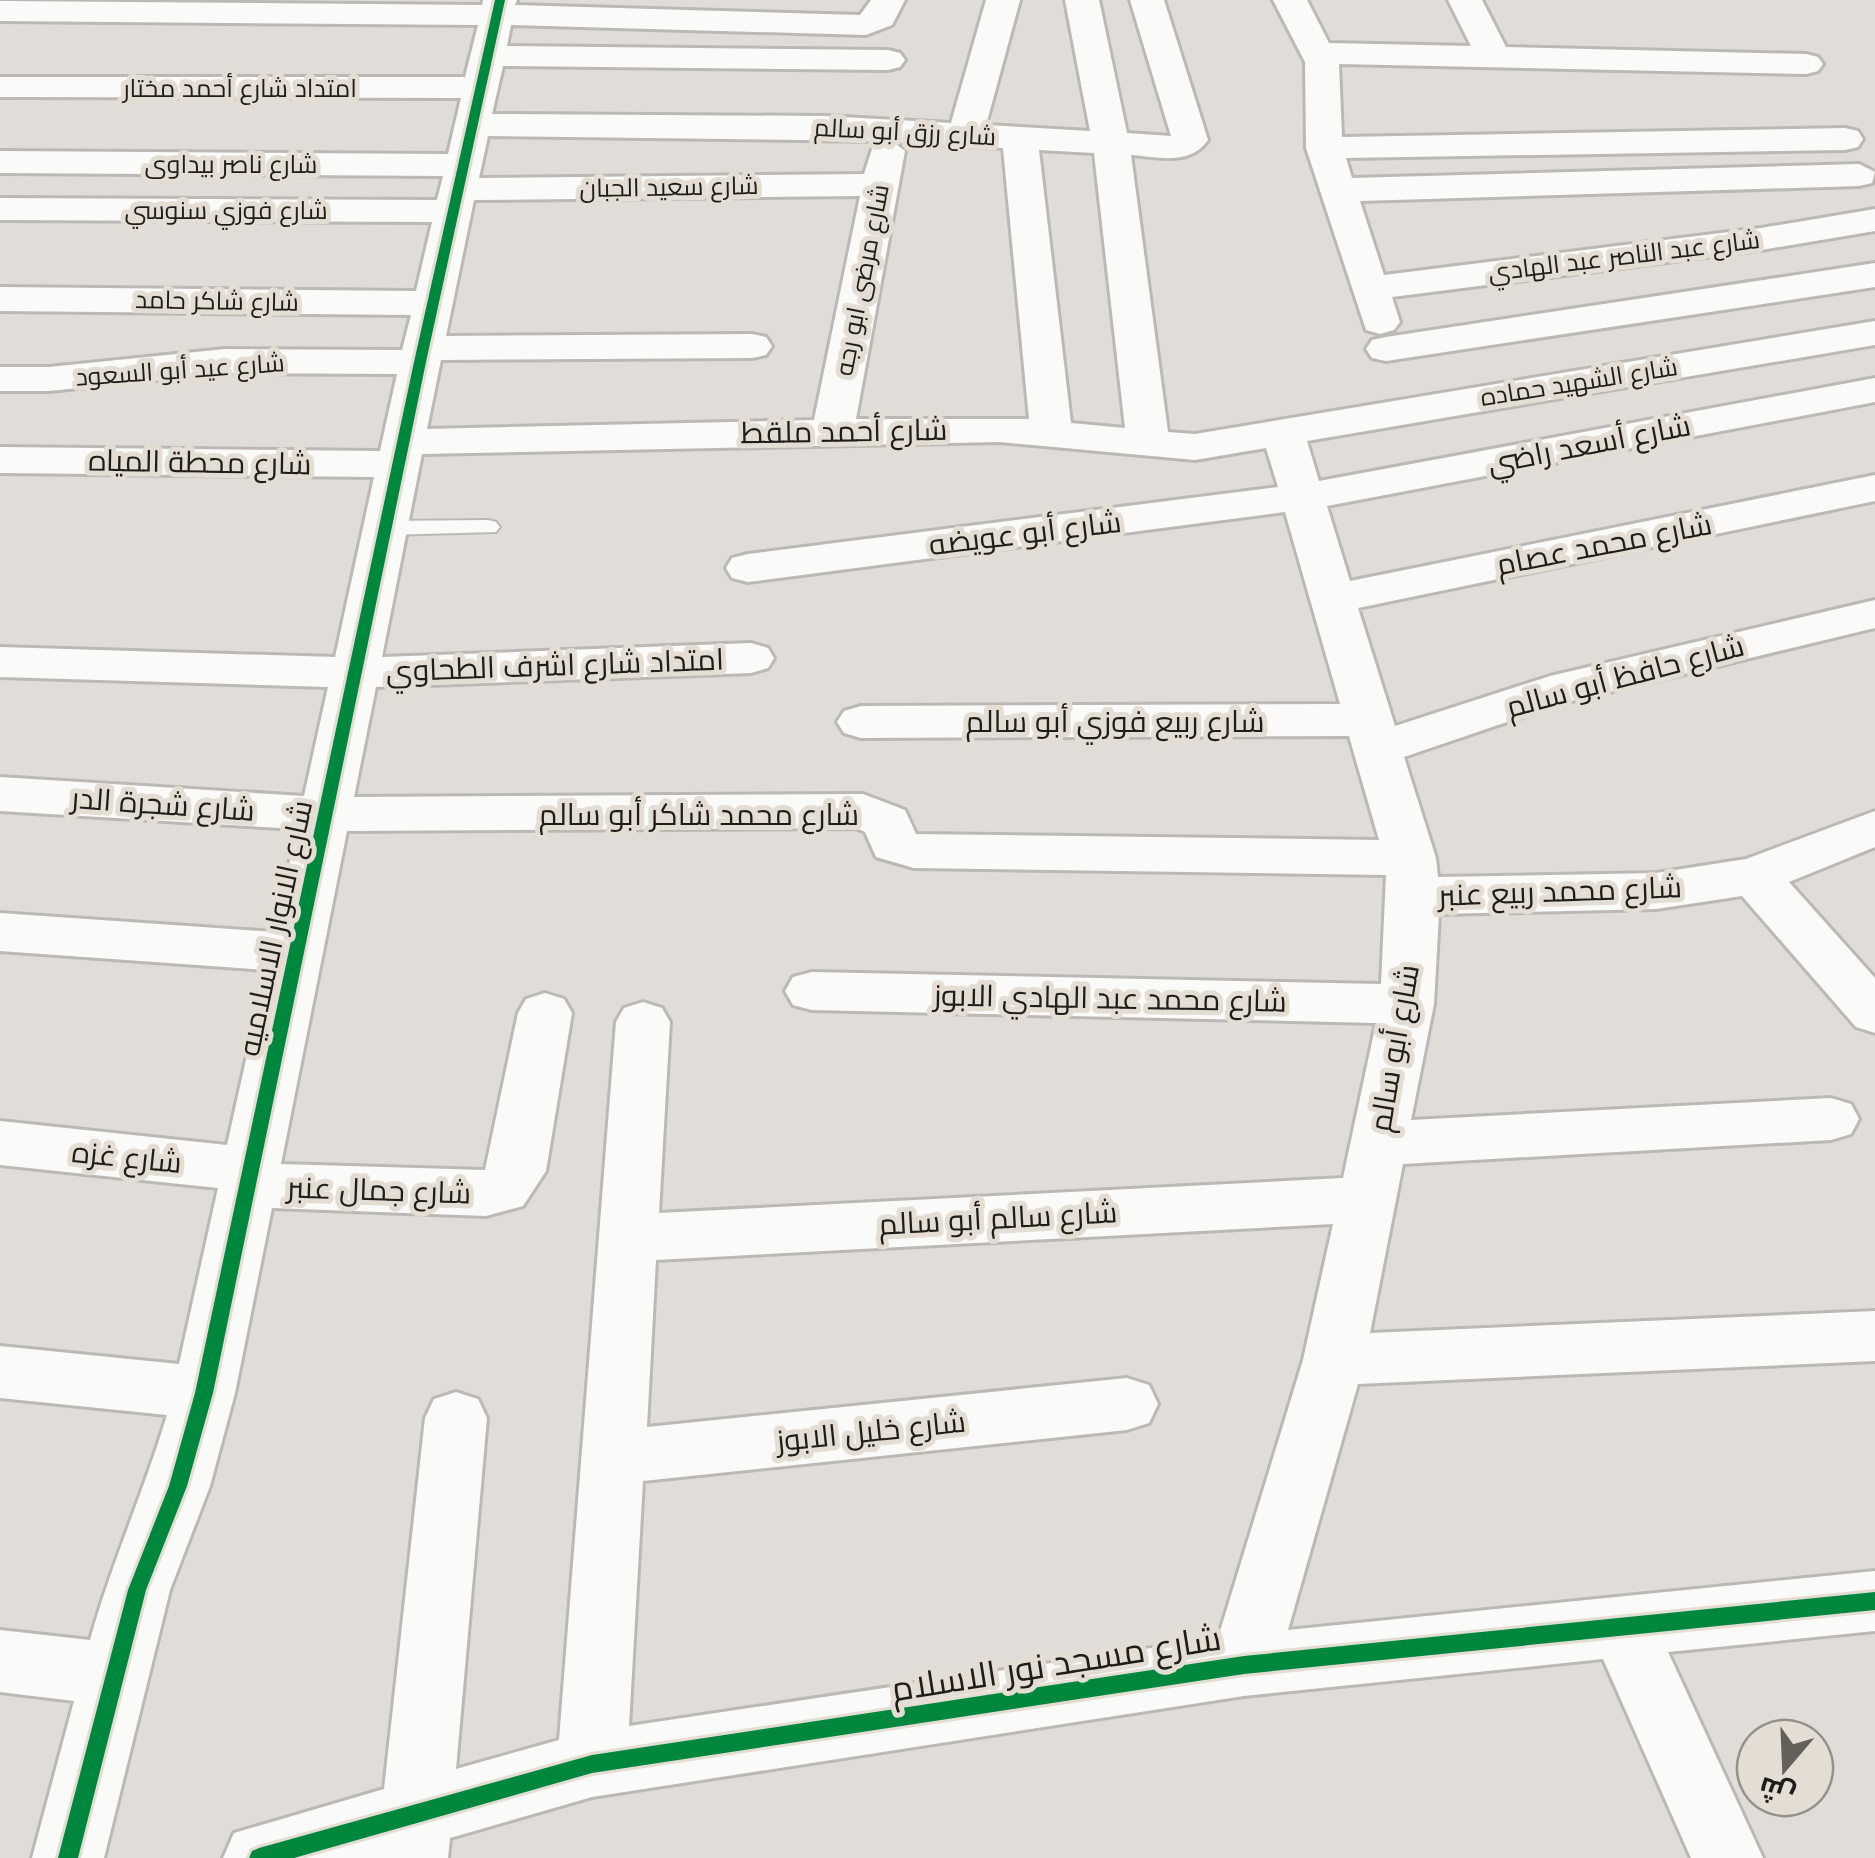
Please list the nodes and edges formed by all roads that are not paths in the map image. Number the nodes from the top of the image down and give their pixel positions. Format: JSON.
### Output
{"nodes":[{"id":1,"x":888,"y":0,"type":"edge"},
{"id":2,"x":1004,"y":0,"type":"edge"},
{"id":3,"x":1082,"y":0,"type":"edge"},
{"id":4,"x":1148,"y":0,"type":"edge"},
{"id":5,"x":1290,"y":0,"type":"edge"},
{"id":6,"x":1465,"y":0,"type":"edge"},
{"id":7,"x":0,"y":10,"type":"edge"},
{"id":8,"x":1317,"y":53,"type":"junction"},
{"id":9,"x":1494,"y":56,"type":"junction"},
{"id":10,"x":888,"y":60,"type":"dead end"},
{"id":11,"x":1806,"y":64,"type":"dead end"},
{"id":12,"x":0,"y":87,"type":"edge"},
{"id":13,"x":476,"y":106,"type":"edge"},
{"id":14,"x":891,"y":130,"type":"junction"},
{"id":15,"x":965,"y":136,"type":"junction"},
{"id":16,"x":1845,"y":138,"type":"dead end"},
{"id":17,"x":1020,"y":139,"type":"junction"},
{"id":18,"x":1111,"y":144,"type":"junction"},
{"id":19,"x":1324,"y":148,"type":"junction"},
{"id":20,"x":0,"y":162,"type":"edge"},
{"id":21,"x":1859,"y":175,"type":"dead end"},
{"id":22,"x":880,"y":185,"type":"junction"},
{"id":23,"x":1338,"y":190,"type":"junction"},
{"id":24,"x":0,"y":208,"type":"edge"},
{"id":25,"x":1875,"y":220,"type":"edge"},
{"id":26,"x":1875,"y":275,"type":"edge"},
{"id":27,"x":1372,"y":288,"type":"junction"},
{"id":28,"x":0,"y":300,"type":"edge"},
{"id":29,"x":1875,"y":333,"type":"edge"},
{"id":30,"x":425,"y":338,"type":"junction"},
{"id":31,"x":752,"y":346,"type":"dead end"},
{"id":32,"x":1386,"y":349,"type":"junction"},
{"id":33,"x":0,"y":379,"type":"edge"},
{"id":34,"x":1875,"y":390,"type":"edge"},
{"id":35,"x":1396,"y":412,"type":"junction"},
{"id":36,"x":833,"y":430,"type":"junction"},
{"id":37,"x":1282,"y":433,"type":"junction"},
{"id":38,"x":1051,"y":434,"type":"junction"},
{"id":39,"x":1148,"y":444,"type":"junction"},
{"id":40,"x":402,"y":452,"type":"junction"},
{"id":41,"x":0,"y":460,"type":"edge"},
{"id":42,"x":1875,"y":488,"type":"edge"},
{"id":43,"x":1302,"y":497,"type":"junction"},
{"id":44,"x":488,"y":527,"type":"dead end"},
{"id":45,"x":386,"y":528,"type":"junction"},
{"id":46,"x":748,"y":568,"type":"dead end"},
{"id":47,"x":1332,"y":598,"type":"junction"},
{"id":48,"x":1875,"y":614,"type":"edge"},
{"id":49,"x":751,"y":658,"type":"dead end"},
{"id":50,"x":0,"y":662,"type":"edge"},
{"id":51,"x":356,"y":672,"type":"junction"},
{"id":52,"x":861,"y":722,"type":"dead end"},
{"id":53,"x":1373,"y":734,"type":"junction"},
{"id":54,"x":0,"y":794,"type":"edge"},
{"id":55,"x":327,"y":814,"type":"junction"},
{"id":56,"x":1875,"y":828,"type":"edge"},
{"id":57,"x":1754,"y":876,"type":"junction"},
{"id":58,"x":1412,"y":877,"type":"junction"},
{"id":59,"x":0,"y":932,"type":"edge"},
{"id":60,"x":298,"y":953,"type":"junction"},
{"id":61,"x":812,"y":992,"type":"dead end"},
{"id":62,"x":1407,"y":1004,"type":"junction"},
{"id":63,"x":1875,"y":1012,"type":"edge"},
{"id":64,"x":545,"y":1013,"type":"dead end"},
{"id":65,"x":643,"y":1022,"type":"dead end"},
{"id":66,"x":1831,"y":1119,"type":"dead end"},
{"id":67,"x":0,"y":1144,"type":"edge"},
{"id":68,"x":1372,"y":1171,"type":"junction"},
{"id":69,"x":252,"y":1178,"type":"junction"},
{"id":70,"x":629,"y":1238,"type":"junction"},
{"id":71,"x":1875,"y":1336,"type":"edge"},
{"id":72,"x":1334,"y":1360,"type":"junction"},
{"id":73,"x":0,"y":1372,"type":"edge"},
{"id":74,"x":204,"y":1393,"type":"junction"},
{"id":75,"x":1127,"y":1404,"type":"dead end"},
{"id":76,"x":456,"y":1418,"type":"dead end"},
{"id":77,"x":615,"y":1458,"type":"junction"},
{"id":78,"x":1875,"y":1601,"type":"edge"},
{"id":79,"x":1623,"y":1627,"type":"junction"},
{"id":80,"x":0,"y":1661,"type":"edge"},
{"id":81,"x":1244,"y":1665,"type":"junction"},
{"id":82,"x":113,"y":1674,"type":"junction"},
{"id":83,"x":592,"y":1764,"type":"junction"},
{"id":84,"x":414,"y":1836,"type":"edge"},
{"id":85,"x":68,"y":1858,"type":"edge"},
{"id":86,"x":259,"y":1858,"type":"edge"},
{"id":87,"x":1727,"y":1858,"type":"edge"}],
"edges":[{"from":1,"to":13,"type":"street"},
{"from":2,"to":15,"type":"street"},
{"from":3,"to":18,"type":"street"},
{"from":4,"to":18,"type":"street","name":"شارع رزق أبو سالم"},
{"from":5,"to":8,"type":"street"},
{"from":6,"to":9,"type":"street"},
{"from":7,"to":13,"type":"street"},
{"from":8,"to":9,"type":"street"},
{"from":8,"to":19,"type":"street"},
{"from":9,"to":11,"type":"street"},
{"from":10,"to":13,"type":"street"},
{"from":12,"to":13,"type":"street","name":"امتداد شارع أحمد مختار"},
{"from":13,"to":14,"type":"street","name":"شارع رزق أبو سالم"},
{"from":13,"to":20,"type":"street","name":"شارع ناصر بيداوى"},
{"from":13,"to":22,"type":"street","name":"شارع سعيد الجبان"},
{"from":13,"to":24,"type":"street","name":"شارع فوزي سنوسي"},
{"from":13,"to":30,"type":"street","name":"شارع الانوار الاسلاميه"},
{"from":14,"to":15,"type":"street","name":"شارع رزق أبو سالم"},
{"from":14,"to":22,"type":"street","name":"شارع مرضى ابو رجه"},
{"from":15,"to":17,"type":"street","name":"شارع رزق أبو سالم"},
{"from":16,"to":19,"type":"street"},
{"from":17,"to":18,"type":"street","name":"شارع رزق أبو سالم"},
{"from":17,"to":38,"type":"street"},
{"from":18,"to":39,"type":"street"},
{"from":19,"to":23,"type":"street"},
{"from":21,"to":23,"type":"street"},
{"from":22,"to":36,"type":"street","name":"شارع مرضى ابو رجه"},
{"from":23,"to":27,"type":"street"},
{"from":25,"to":27,"type":"street","name":"شارع عبد الناصر عبد الهادي"},
{"from":26,"to":32,"type":"street"},
{"from":27,"to":32,"type":"street"},
{"from":28,"to":30,"type":"street","name":"شارع شاكر حامد"},
{"from":29,"to":35,"type":"street","name":"شارع الشهيد حماده"},
{"from":30,"to":31,"type":"street"},
{"from":30,"to":33,"type":"street","name":"شارع عيد أبو السعود"},
{"from":30,"to":40,"type":"street","name":"شارع الانوار الاسلاميه"},
{"from":32,"to":35,"type":"street"},
{"from":34,"to":43,"type":"street","name":"شارع أسعد راضي"},
{"from":35,"to":37,"type":"street","name":"شارع الشهيد حماده"},
{"from":36,"to":38,"type":"street","name":"شارع أحمد ملقط"},
{"from":36,"to":40,"type":"street","name":"شارع أحمد ملقط"},
{"from":37,"to":39,"type":"street","name":"شارع أحمد ملقط"},
{"from":37,"to":43,"type":"street","name":"شارع أبو سالم"},
{"from":38,"to":39,"type":"street","name":"شارع أحمد ملقط"},
{"from":40,"to":41,"type":"street","name":"شارع محطة المياه"},
{"from":40,"to":45,"type":"street","name":"شارع الانوار الاسلاميه"},
{"from":42,"to":47,"type":"street","name":"شارع محمد عصام"},
{"from":43,"to":46,"type":"street","name":"شارع أبو عويضه"},
{"from":43,"to":47,"type":"street","name":"شارع أبو سالم"},
{"from":44,"to":45,"type":"lane"},
{"from":45,"to":51,"type":"street","name":"شارع الانوار الاسلاميه"},
{"from":47,"to":53,"type":"street","name":"شارع أبو سالم"},
{"from":48,"to":53,"type":"street","name":"شارع حافظ أبو سالم"},
{"from":49,"to":51,"type":"street","name":"امتداد شارع اشرف الطحاوي"},
{"from":50,"to":51,"type":"street","name":"امتداد شارع اشرف الطحاوي"},
{"from":51,"to":55,"type":"street","name":"شارع الانوار الاسلاميه"},
{"from":52,"to":53,"type":"street","name":"شارع ربيع فوزي أبو سالم"},
{"from":53,"to":58,"type":"street","name":"شارع أبو سالم"},
{"from":54,"to":55,"type":"street","name":"شارع شجرة الدر"},
{"from":55,"to":58,"type":"street","name":"شارع محمد شاكر أبو سالم"},
{"from":55,"to":60,"type":"street","name":"شارع الانوار الاسلاميه"},
{"from":56,"to":57,"type":"street","name":"شارع محمد ربيع عنبر"},
{"from":57,"to":58,"type":"street","name":"شارع محمد ربيع عنبر"},
{"from":57,"to":63,"type":"street"},
{"from":58,"to":62,"type":"street","name":"شارع أبو سالم"},
{"from":59,"to":60,"type":"street"},
{"from":60,"to":69,"type":"street","name":"شارع الانوار الاسلاميه"},
{"from":61,"to":62,"type":"street","name":"شارع محمد عبد الهادي الابوز"},
{"from":62,"to":68,"type":"street","name":"شارع أبو سالم"},
{"from":64,"to":69,"type":"street","name":"شارع جمال عنبر"},
{"from":65,"to":70,"type":"street"},
{"from":66,"to":68,"type":"street","name":"شارع سالم أبو سالم"},
{"from":67,"to":69,"type":"street","name":"شارع غزه"},
{"from":68,"to":70,"type":"street","name":"شارع سالم أبو سالم"},
{"from":68,"to":72,"type":"street","name":"شارع أبو سالم"},
{"from":69,"to":74,"type":"street","name":"شارع الانوار الاسلاميه"},
{"from":70,"to":77,"type":"street"},
{"from":71,"to":72,"type":"street"},
{"from":72,"to":81,"type":"street","name":"شارع أبو سالم"},
{"from":73,"to":74,"type":"street"},
{"from":74,"to":82,"type":"street","name":"شارع الانوار الاسلاميه"},
{"from":75,"to":77,"type":"street","name":"شارع خليل الابوز"},
{"from":76,"to":84,"type":"street"},
{"from":77,"to":83,"type":"street"},
{"from":78,"to":79,"type":"street","name":"شارع مسجد نور الاسلام"},
{"from":79,"to":81,"type":"street","name":"شارع مسجد نور الاسلام"},
{"from":79,"to":87,"type":"street"},
{"from":80,"to":82,"type":"street"},
{"from":81,"to":83,"type":"street","name":"شارع مسجد نور الاسلام"},
{"from":82,"to":85,"type":"street","name":"شارع الانوار الاسلاميه"},
{"from":83,"to":84,"type":"street","name":"شارع مسجد نور الاسلام"},
{"from":84,"to":86,"type":"street","name":"شارع مسجد نور الاسلام"}]}
